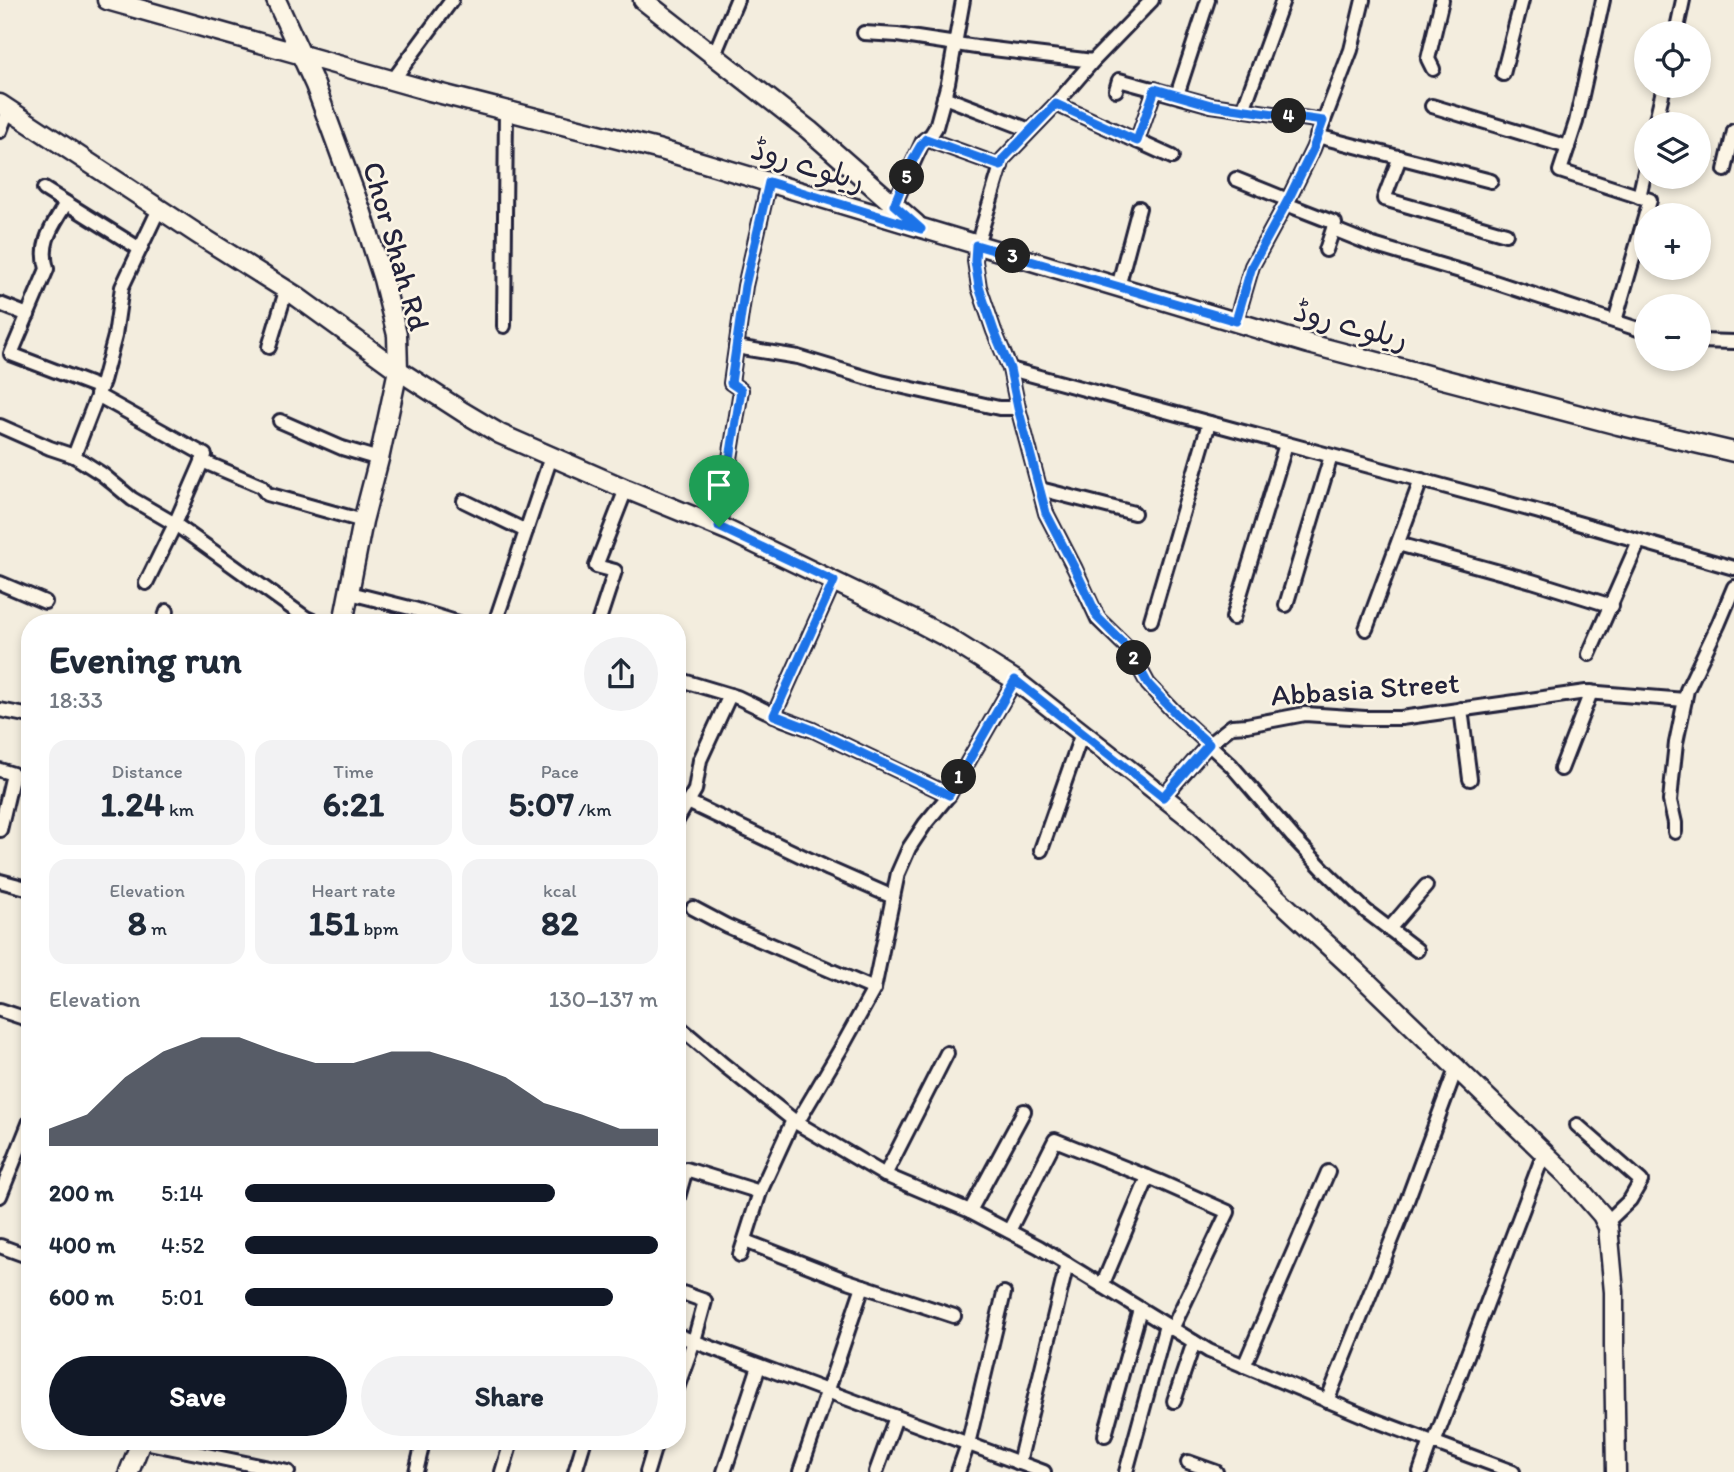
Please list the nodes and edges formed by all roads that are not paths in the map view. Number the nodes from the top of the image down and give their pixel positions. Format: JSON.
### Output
{"nodes":[{"id":1,"x":107,"y":0,"type":"edge"},
{"id":2,"x":276,"y":0,"type":"edge"},
{"id":3,"x":452,"y":0,"type":"edge"},
{"id":4,"x":643,"y":0,"type":"edge"},
{"id":5,"x":737,"y":0,"type":"edge"},
{"id":6,"x":963,"y":0,"type":"edge"},
{"id":7,"x":1152,"y":0,"type":"edge"},
{"id":8,"x":1208,"y":0,"type":"edge"},
{"id":9,"x":1283,"y":0,"type":"edge"},
{"id":10,"x":1363,"y":0,"type":"edge"},
{"id":11,"x":1442,"y":0,"type":"edge"},
{"id":12,"x":1522,"y":0,"type":"edge"},
{"id":13,"x":1602,"y":0,"type":"edge"},
{"id":14,"x":1683,"y":0,"type":"edge"},
{"id":15,"x":1679,"y":21,"type":"edge"},
{"id":16,"x":864,"y":33,"type":"dead end"},
{"id":17,"x":955,"y":44,"type":"junction"},
{"id":18,"x":301,"y":54,"type":"junction"},
{"id":19,"x":714,"y":55,"type":"junction"},
{"id":20,"x":1093,"y":61,"type":"junction"},
{"id":21,"x":1433,"y":69,"type":"dead end"},
{"id":22,"x":1503,"y":74,"type":"dead end"},
{"id":23,"x":393,"y":80,"type":"junction"},
{"id":24,"x":1155,"y":89,"type":"junction"},
{"id":25,"x":1116,"y":90,"type":"dead end"},
{"id":26,"x":1177,"y":95,"type":"junction"},
{"id":27,"x":944,"y":97,"type":"junction"},
{"id":28,"x":1056,"y":104,"type":"junction"},
{"id":29,"x":1432,"y":106,"type":"dead end"},
{"id":30,"x":4,"y":107,"type":"edge"},
{"id":31,"x":506,"y":110,"type":"junction"},
{"id":32,"x":1243,"y":110,"type":"junction"},
{"id":33,"x":1323,"y":121,"type":"junction"},
{"id":34,"x":1030,"y":130,"type":"junction"},
{"id":35,"x":0,"y":131,"type":"edge"},
{"id":36,"x":1734,"y":131,"type":"edge"},
{"id":37,"x":1317,"y":136,"type":"junction"},
{"id":38,"x":926,"y":139,"type":"junction"},
{"id":39,"x":1137,"y":141,"type":"junction"},
{"id":40,"x":1567,"y":147,"type":"junction"},
{"id":41,"x":1172,"y":157,"type":"dead end"},
{"id":42,"x":1400,"y":157,"type":"junction"},
{"id":43,"x":1001,"y":166,"type":"junction"},
{"id":44,"x":1726,"y":170,"type":"dead end"},
{"id":45,"x":1236,"y":179,"type":"dead end"},
{"id":46,"x":1491,"y":181,"type":"dead end"},
{"id":47,"x":769,"y":182,"type":"junction"},
{"id":48,"x":44,"y":189,"type":"dead end"},
{"id":49,"x":1641,"y":189,"type":"edge"},
{"id":50,"x":1639,"y":197,"type":"junction"},
{"id":51,"x":1287,"y":202,"type":"junction"},
{"id":52,"x":66,"y":203,"type":"junction"},
{"id":53,"x":894,"y":205,"type":"junction"},
{"id":54,"x":1139,"y":208,"type":"dead end"},
{"id":55,"x":159,"y":209,"type":"junction"},
{"id":56,"x":921,"y":229,"type":"junction"},
{"id":57,"x":1333,"y":229,"type":"junction"},
{"id":58,"x":1506,"y":234,"type":"dead end"},
{"id":59,"x":976,"y":245,"type":"junction"},
{"id":60,"x":140,"y":249,"type":"junction"},
{"id":61,"x":1326,"y":250,"type":"dead end"},
{"id":62,"x":1118,"y":287,"type":"junction"},
{"id":63,"x":286,"y":290,"type":"junction"},
{"id":64,"x":0,"y":304,"type":"edge"},
{"id":65,"x":28,"y":316,"type":"junction"},
{"id":66,"x":1236,"y":321,"type":"junction"},
{"id":67,"x":1615,"y":321,"type":"junction"},
{"id":68,"x":504,"y":326,"type":"dead end"},
{"id":69,"x":1634,"y":328,"type":"edge"},
{"id":70,"x":1711,"y":341,"type":"edge"},
{"id":71,"x":1734,"y":342,"type":"edge"},
{"id":72,"x":269,"y":347,"type":"dead end"},
{"id":73,"x":736,"y":347,"type":"junction"},
{"id":74,"x":1010,"y":369,"type":"junction"},
{"id":75,"x":398,"y":370,"type":"junction"},
{"id":76,"x":99,"y":392,"type":"junction"},
{"id":77,"x":1018,"y":408,"type":"junction"},
{"id":78,"x":280,"y":421,"type":"dead end"},
{"id":79,"x":1209,"y":423,"type":"junction"},
{"id":80,"x":0,"y":426,"type":"edge"},
{"id":81,"x":1286,"y":444,"type":"junction"},
{"id":82,"x":1734,"y":452,"type":"edge"},
{"id":83,"x":74,"y":456,"type":"junction"},
{"id":84,"x":1331,"y":456,"type":"junction"},
{"id":85,"x":551,"y":457,"type":"junction"},
{"id":86,"x":379,"y":459,"type":"junction"},
{"id":87,"x":202,"y":461,"type":"junction"},
{"id":88,"x":1421,"y":480,"type":"junction"},
{"id":89,"x":626,"y":489,"type":"junction"},
{"id":90,"x":1040,"y":489,"type":"junction"},
{"id":91,"x":464,"y":500,"type":"dead end"},
{"id":92,"x":1135,"y":513,"type":"dead end"},
{"id":93,"x":363,"y":521,"type":"junction"},
{"id":94,"x":176,"y":524,"type":"junction"},
{"id":95,"x":719,"y":527,"type":"junction"},
{"id":96,"x":526,"y":531,"type":"junction"},
{"id":97,"x":1639,"y":541,"type":"junction"},
{"id":98,"x":1398,"y":544,"type":"junction"},
{"id":99,"x":1734,"y":568,"type":"edge"},
{"id":100,"x":834,"y":581,"type":"junction"},
{"id":101,"x":0,"y":583,"type":"edge"},
{"id":102,"x":146,"y":583,"type":"dead end"},
{"id":103,"x":1734,"y":587,"type":"edge"},
{"id":104,"x":349,"y":593,"type":"junction"},
{"id":105,"x":45,"y":602,"type":"dead end"},
{"id":106,"x":1286,"y":605,"type":"dead end"},
{"id":107,"x":1612,"y":606,"type":"junction"},
{"id":108,"x":414,"y":609,"type":"junction"},
{"id":109,"x":300,"y":614,"type":"edge"},
{"id":110,"x":345,"y":614,"type":"edge"},
{"id":111,"x":413,"y":614,"type":"edge"},
{"id":112,"x":430,"y":614,"type":"edge"},
{"id":113,"x":498,"y":614,"type":"edge"},
{"id":114,"x":601,"y":614,"type":"edge"},
{"id":115,"x":1233,"y":618,"type":"dead end"},
{"id":116,"x":1151,"y":620,"type":"dead end"},
{"id":117,"x":1366,"y":629,"type":"dead end"},
{"id":118,"x":1590,"y":654,"type":"dead end"},
{"id":119,"x":1015,"y":680,"type":"junction"},
{"id":120,"x":686,"y":682,"type":"edge"},
{"id":121,"x":1591,"y":692,"type":"junction"},
{"id":122,"x":730,"y":695,"type":"junction"},
{"id":123,"x":1685,"y":700,"type":"junction"},
{"id":124,"x":1461,"y":709,"type":"junction"},
{"id":125,"x":0,"y":710,"type":"edge"},
{"id":126,"x":21,"y":714,"type":"edge"},
{"id":127,"x":774,"y":715,"type":"junction"},
{"id":128,"x":1082,"y":733,"type":"junction"},
{"id":129,"x":1209,"y":744,"type":"junction"},
{"id":130,"x":1561,"y":769,"type":"dead end"},
{"id":131,"x":0,"y":770,"type":"edge"},
{"id":132,"x":1470,"y":779,"type":"dead end"},
{"id":133,"x":949,"y":795,"type":"junction"},
{"id":134,"x":1163,"y":797,"type":"junction"},
{"id":135,"x":688,"y":802,"type":"junction"},
{"id":136,"x":686,"y":805,"type":"edge"},
{"id":137,"x":0,"y":830,"type":"edge"},
{"id":138,"x":1675,"y":832,"type":"dead end"},
{"id":139,"x":1041,"y":850,"type":"dead end"},
{"id":140,"x":0,"y":881,"type":"edge"},
{"id":141,"x":1426,"y":886,"type":"dead end"},
{"id":142,"x":21,"y":887,"type":"edge"},
{"id":143,"x":893,"y":897,"type":"junction"},
{"id":144,"x":693,"y":908,"type":"dead end"},
{"id":145,"x":1390,"y":929,"type":"junction"},
{"id":146,"x":1417,"y":950,"type":"dead end"},
{"id":147,"x":874,"y":989,"type":"junction"},
{"id":148,"x":0,"y":1010,"type":"edge"},
{"id":149,"x":21,"y":1017,"type":"edge"},
{"id":150,"x":686,"y":1033,"type":"edge"},
{"id":151,"x":947,"y":1053,"type":"dead end"},
{"id":152,"x":1456,"y":1069,"type":"junction"},
{"id":153,"x":1024,"y":1111,"type":"dead end"},
{"id":154,"x":795,"y":1121,"type":"junction"},
{"id":155,"x":1577,"y":1125,"type":"dead end"},
{"id":156,"x":21,"y":1144,"type":"edge"},
{"id":157,"x":1544,"y":1153,"type":"junction"},
{"id":158,"x":686,"y":1169,"type":"edge"},
{"id":159,"x":1328,"y":1172,"type":"dead end"},
{"id":160,"x":885,"y":1175,"type":"junction"},
{"id":161,"x":1148,"y":1177,"type":"junction"},
{"id":162,"x":760,"y":1192,"type":"junction"},
{"id":163,"x":0,"y":1196,"type":"edge"},
{"id":164,"x":970,"y":1211,"type":"junction"},
{"id":165,"x":1606,"y":1223,"type":"junction"},
{"id":166,"x":1009,"y":1231,"type":"junction"},
{"id":167,"x":745,"y":1241,"type":"junction"},
{"id":168,"x":0,"y":1246,"type":"edge"},
{"id":169,"x":21,"y":1254,"type":"edge"},
{"id":170,"x":740,"y":1255,"type":"dead end"},
{"id":171,"x":1067,"y":1264,"type":"junction"},
{"id":172,"x":863,"y":1286,"type":"junction"},
{"id":173,"x":1102,"y":1286,"type":"junction"},
{"id":174,"x":1004,"y":1293,"type":"dead end"},
{"id":175,"x":686,"y":1294,"type":"edge"},
{"id":176,"x":1140,"y":1309,"type":"junction"},
{"id":177,"x":954,"y":1316,"type":"dead end"},
{"id":178,"x":1169,"y":1327,"type":"junction"},
{"id":179,"x":686,"y":1338,"type":"edge"},
{"id":180,"x":694,"y":1341,"type":"junction"},
{"id":181,"x":1195,"y":1342,"type":"junction"},
{"id":182,"x":686,"y":1363,"type":"edge"},
{"id":183,"x":760,"y":1366,"type":"junction"},
{"id":184,"x":1244,"y":1366,"type":"junction"},
{"id":185,"x":828,"y":1392,"type":"junction"},
{"id":186,"x":1174,"y":1401,"type":"dead end"},
{"id":187,"x":1327,"y":1401,"type":"junction"},
{"id":188,"x":896,"y":1418,"type":"junction"},
{"id":189,"x":1105,"y":1435,"type":"dead end"},
{"id":190,"x":1433,"y":1442,"type":"junction"},
{"id":191,"x":968,"y":1444,"type":"junction"},
{"id":192,"x":139,"y":1450,"type":"edge"},
{"id":193,"x":181,"y":1450,"type":"edge"},
{"id":194,"x":421,"y":1450,"type":"edge"},
{"id":195,"x":509,"y":1450,"type":"edge"},
{"id":196,"x":582,"y":1450,"type":"edge"},
{"id":197,"x":654,"y":1450,"type":"edge"},
{"id":198,"x":1188,"y":1462,"type":"dead end"},
{"id":199,"x":1012,"y":1465,"type":"edge"},
{"id":200,"x":129,"y":1472,"type":"edge"},
{"id":201,"x":288,"y":1472,"type":"edge"},
{"id":202,"x":416,"y":1472,"type":"edge"},
{"id":203,"x":502,"y":1472,"type":"edge"},
{"id":204,"x":575,"y":1472,"type":"edge"},
{"id":205,"x":647,"y":1472,"type":"edge"},
{"id":206,"x":724,"y":1472,"type":"edge"},
{"id":207,"x":800,"y":1472,"type":"edge"},
{"id":208,"x":877,"y":1472,"type":"edge"},
{"id":209,"x":958,"y":1472,"type":"edge"},
{"id":210,"x":1044,"y":1472,"type":"edge"},
{"id":211,"x":1126,"y":1472,"type":"edge"},
{"id":212,"x":1216,"y":1472,"type":"edge"},
{"id":213,"x":1420,"y":1472,"type":"edge"},
{"id":214,"x":1513,"y":1472,"type":"edge"},
{"id":215,"x":1616,"y":1472,"type":"edge"}],
"edges":[{"from":1,"to":18,"type":"street","name":"ریلوے روڈ"},
{"from":2,"to":18,"type":"street","name":"Chor Shah Rd"},
{"from":3,"to":23,"type":"street"},
{"from":4,"to":19,"type":"street"},
{"from":5,"to":19,"type":"street"},
{"from":6,"to":17,"type":"street"},
{"from":7,"to":20,"type":"street"},
{"from":8,"to":26,"type":"street"},
{"from":9,"to":32,"type":"street"},
{"from":10,"to":33,"type":"street"},
{"from":11,"to":21,"type":"street"},
{"from":12,"to":22,"type":"street"},
{"from":13,"to":40,"type":"street"},
{"from":14,"to":15,"type":"street"},
{"from":16,"to":17,"type":"street"},
{"from":17,"to":20,"type":"street"},
{"from":17,"to":27,"type":"street"},
{"from":18,"to":23,"type":"street","name":"ریلوے روڈ"},
{"from":18,"to":75,"type":"street","name":"Chor Shah Rd"},
{"from":19,"to":53,"type":"street"},
{"from":20,"to":28,"type":"street"},
{"from":23,"to":31,"type":"street","name":"ریلوے روڈ"},
{"from":24,"to":25,"type":"street"},
{"from":24,"to":26,"type":"street"},
{"from":24,"to":39,"type":"street"},
{"from":26,"to":32,"type":"street"},
{"from":27,"to":34,"type":"street"},
{"from":27,"to":38,"type":"street"},
{"from":28,"to":34,"type":"street"},
{"from":28,"to":39,"type":"street"},
{"from":29,"to":40,"type":"street"},
{"from":30,"to":35,"type":"street"},
{"from":30,"to":55,"type":"street"},
{"from":31,"to":47,"type":"street","name":"ریلوے روڈ"},
{"from":31,"to":68,"type":"street"},
{"from":32,"to":33,"type":"street"},
{"from":33,"to":37,"type":"street"},
{"from":34,"to":43,"type":"street"},
{"from":36,"to":44,"type":"street"},
{"from":37,"to":42,"type":"street"},
{"from":37,"to":51,"type":"street"},
{"from":38,"to":43,"type":"street"},
{"from":38,"to":53,"type":"street"},
{"from":39,"to":41,"type":"street"},
{"from":40,"to":50,"type":"street"},
{"from":42,"to":46,"type":"street"},
{"from":42,"to":58,"type":"street"},
{"from":43,"to":59,"type":"street"},
{"from":45,"to":51,"type":"street"},
{"from":47,"to":56,"type":"street","name":"ریلوے روڈ"},
{"from":47,"to":73,"type":"street"},
{"from":48,"to":52,"type":"street"},
{"from":49,"to":50,"type":"street"},
{"from":50,"to":67,"type":"street"},
{"from":51,"to":57,"type":"street"},
{"from":51,"to":66,"type":"street"},
{"from":52,"to":60,"type":"street"},
{"from":52,"to":65,"type":"street"},
{"from":53,"to":56,"type":"street"},
{"from":54,"to":62,"type":"street"},
{"from":55,"to":60,"type":"street"},
{"from":55,"to":63,"type":"street"},
{"from":56,"to":59,"type":"street","name":"ریلوے روڈ"},
{"from":57,"to":61,"type":"street"},
{"from":57,"to":67,"type":"street"},
{"from":59,"to":62,"type":"street","name":"ریلوے روڈ"},
{"from":59,"to":74,"type":"street"},
{"from":60,"to":76,"type":"street"},
{"from":62,"to":66,"type":"street","name":"ریلوے روڈ"},
{"from":63,"to":72,"type":"street"},
{"from":63,"to":75,"type":"street"},
{"from":64,"to":65,"type":"street"},
{"from":65,"to":76,"type":"street"},
{"from":66,"to":82,"type":"street","name":"ریلوے روڈ"},
{"from":67,"to":69,"type":"street"},
{"from":70,"to":71,"type":"street"},
{"from":73,"to":77,"type":"street"},
{"from":73,"to":95,"type":"street"},
{"from":74,"to":77,"type":"street"},
{"from":74,"to":79,"type":"street"},
{"from":75,"to":85,"type":"street"},
{"from":75,"to":86,"type":"street","name":"Chor Shah Rd"},
{"from":76,"to":83,"type":"street"},
{"from":76,"to":87,"type":"street"},
{"from":77,"to":90,"type":"street"},
{"from":78,"to":86,"type":"street"},
{"from":79,"to":81,"type":"street"},
{"from":79,"to":116,"type":"street"},
{"from":80,"to":83,"type":"street"},
{"from":81,"to":84,"type":"street"},
{"from":81,"to":115,"type":"street"},
{"from":83,"to":94,"type":"street"},
{"from":84,"to":88,"type":"street"},
{"from":84,"to":106,"type":"street"},
{"from":85,"to":89,"type":"street"},
{"from":85,"to":96,"type":"street"},
{"from":86,"to":93,"type":"street","name":"Chor Shah Rd"},
{"from":87,"to":93,"type":"street"},
{"from":87,"to":94,"type":"street"},
{"from":88,"to":97,"type":"street"},
{"from":88,"to":98,"type":"street"},
{"from":89,"to":95,"type":"street"},
{"from":89,"to":114,"type":"street"},
{"from":90,"to":92,"type":"street"},
{"from":90,"to":129,"type":"street"},
{"from":91,"to":96,"type":"street"},
{"from":93,"to":104,"type":"street","name":"Chor Shah Rd"},
{"from":94,"to":102,"type":"street"},
{"from":94,"to":109,"type":"street"},
{"from":95,"to":100,"type":"street"},
{"from":96,"to":113,"type":"street"},
{"from":97,"to":99,"type":"street"},
{"from":97,"to":107,"type":"street"},
{"from":98,"to":107,"type":"street"},
{"from":98,"to":117,"type":"street"},
{"from":100,"to":119,"type":"street"},
{"from":100,"to":127,"type":"street"},
{"from":101,"to":105,"type":"street"},
{"from":103,"to":123,"type":"street"},
{"from":104,"to":108,"type":"street"},
{"from":104,"to":110,"type":"street","name":"Chor Shah Rd"},
{"from":107,"to":118,"type":"street"},
{"from":108,"to":111,"type":"street"},
{"from":108,"to":112,"type":"street"},
{"from":119,"to":128,"type":"street"},
{"from":119,"to":133,"type":"street"},
{"from":120,"to":122,"type":"street"},
{"from":121,"to":123,"type":"street","name":"Abbasia Street"},
{"from":121,"to":124,"type":"street","name":"Abbasia Street"},
{"from":121,"to":130,"type":"street"},
{"from":122,"to":127,"type":"street"},
{"from":122,"to":135,"type":"street"},
{"from":123,"to":138,"type":"street"},
{"from":124,"to":129,"type":"street","name":"Abbasia Street"},
{"from":124,"to":132,"type":"street"},
{"from":125,"to":126,"type":"street"},
{"from":127,"to":133,"type":"street"},
{"from":128,"to":134,"type":"street"},
{"from":128,"to":139,"type":"street"},
{"from":129,"to":134,"type":"street","name":"Abbasia Street"},
{"from":129,"to":145,"type":"street"},
{"from":131,"to":137,"type":"street"},
{"from":133,"to":143,"type":"street"},
{"from":134,"to":152,"type":"street"},
{"from":135,"to":136,"type":"street"},
{"from":135,"to":143,"type":"street"},
{"from":140,"to":142,"type":"street"},
{"from":141,"to":145,"type":"street"},
{"from":143,"to":147,"type":"street"},
{"from":144,"to":147,"type":"street"},
{"from":145,"to":146,"type":"street"},
{"from":147,"to":154,"type":"street"},
{"from":148,"to":149,"type":"street"},
{"from":150,"to":154,"type":"street"},
{"from":151,"to":160,"type":"street"},
{"from":152,"to":157,"type":"street"},
{"from":152,"to":187,"type":"street"},
{"from":153,"to":164,"type":"street"},
{"from":154,"to":160,"type":"street"},
{"from":154,"to":162,"type":"street"},
{"from":155,"to":165,"type":"street"},
{"from":156,"to":163,"type":"street"},
{"from":157,"to":165,"type":"street"},
{"from":157,"to":190,"type":"street"},
{"from":158,"to":162,"type":"street"},
{"from":159,"to":184,"type":"street"},
{"from":160,"to":164,"type":"street"},
{"from":161,"to":166,"type":"street"},
{"from":161,"to":173,"type":"street"},
{"from":161,"to":178,"type":"street"},
{"from":162,"to":167,"type":"street"},
{"from":164,"to":166,"type":"street"},
{"from":165,"to":215,"type":"street"},
{"from":166,"to":171,"type":"street"},
{"from":167,"to":170,"type":"street"},
{"from":167,"to":172,"type":"street"},
{"from":168,"to":169,"type":"street"},
{"from":171,"to":173,"type":"street"},
{"from":171,"to":199,"type":"street"},
{"from":172,"to":177,"type":"street"},
{"from":172,"to":185,"type":"street"},
{"from":173,"to":176,"type":"street"},
{"from":174,"to":191,"type":"street"},
{"from":175,"to":180,"type":"street"},
{"from":176,"to":178,"type":"street"},
{"from":176,"to":189,"type":"street"},
{"from":178,"to":181,"type":"street"},
{"from":178,"to":211,"type":"street"},
{"from":179,"to":180,"type":"street"},
{"from":180,"to":182,"type":"street"},
{"from":180,"to":183,"type":"street"},
{"from":181,"to":184,"type":"street"},
{"from":181,"to":186,"type":"street"},
{"from":183,"to":185,"type":"street"},
{"from":183,"to":206,"type":"street"},
{"from":184,"to":187,"type":"street"},
{"from":185,"to":188,"type":"street"},
{"from":185,"to":207,"type":"street"},
{"from":187,"to":190,"type":"street"},
{"from":188,"to":191,"type":"street"},
{"from":188,"to":208,"type":"street"},
{"from":190,"to":213,"type":"street"},
{"from":190,"to":214,"type":"street"},
{"from":191,"to":199,"type":"street"},
{"from":191,"to":209,"type":"street"},
{"from":192,"to":200,"type":"street"},
{"from":193,"to":201,"type":"street"},
{"from":194,"to":202,"type":"street"},
{"from":195,"to":203,"type":"street"},
{"from":196,"to":204,"type":"street"},
{"from":197,"to":205,"type":"street"},
{"from":198,"to":212,"type":"street"},
{"from":199,"to":210,"type":"street"}]}
